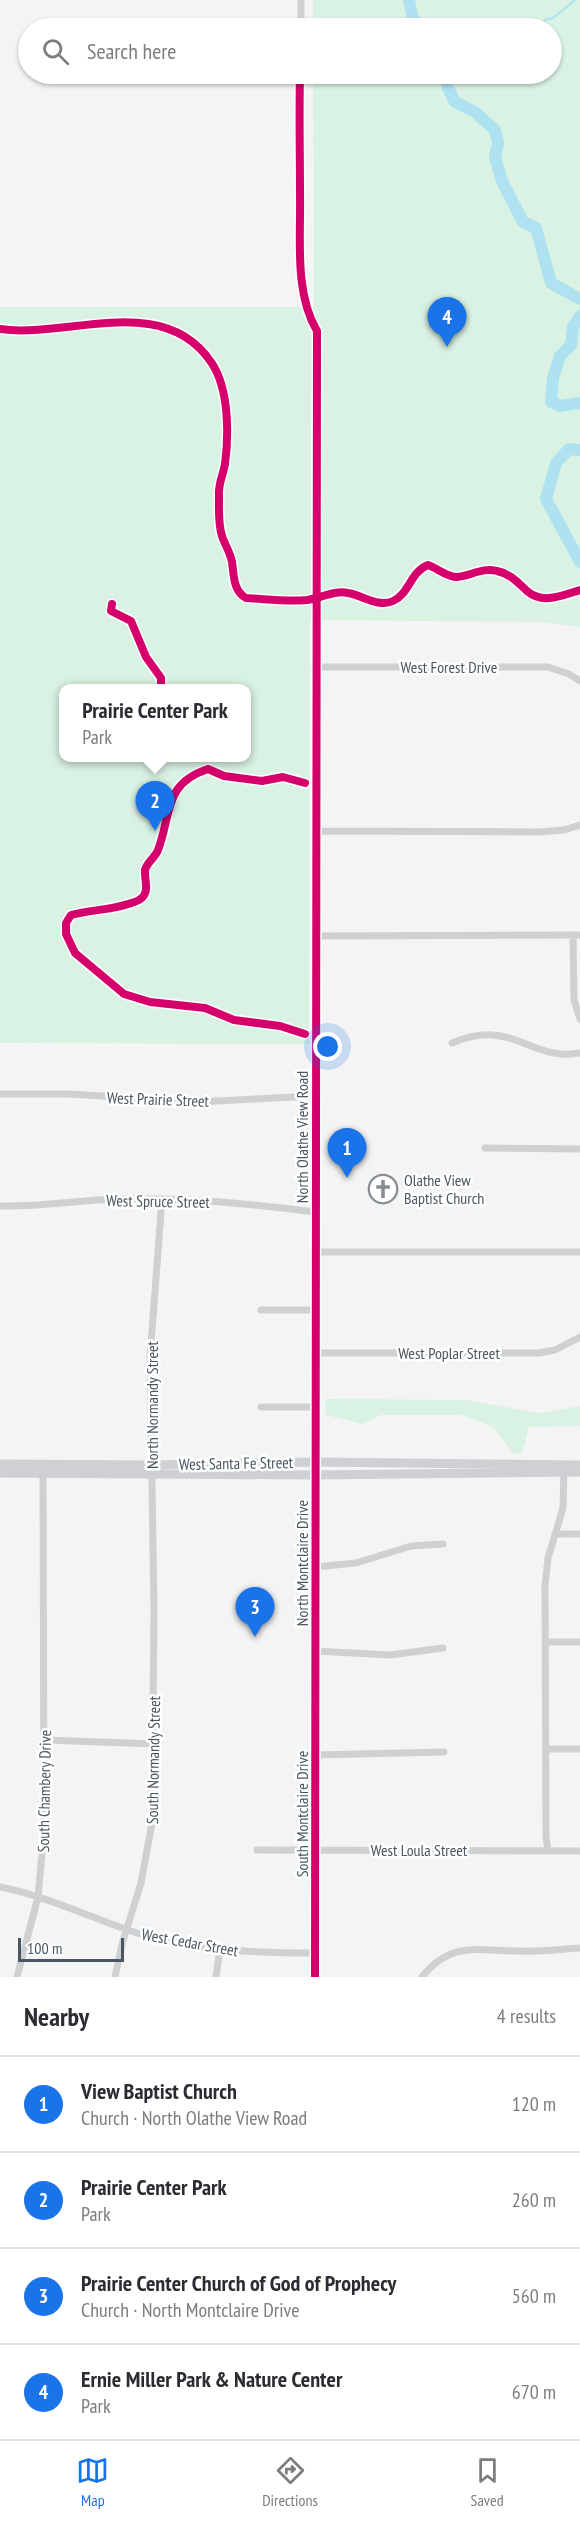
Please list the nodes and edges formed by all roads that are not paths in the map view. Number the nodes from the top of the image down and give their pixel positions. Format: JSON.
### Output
{"nodes":[{"id":1,"x":301,"y":0,"type":"edge"},
{"id":2,"x":301,"y":18,"type":"edge"},
{"id":3,"x":300,"y":84,"type":"edge"},
{"id":4,"x":314,"y":667,"type":"junction"},
{"id":5,"x":580,"y":681,"type":"edge"},
{"id":6,"x":580,"y":825,"type":"edge"},
{"id":7,"x":316,"y":831,"type":"junction"},
{"id":8,"x":577,"y":935,"type":"edge"},
{"id":9,"x":315,"y":936,"type":"junction"},
{"id":10,"x":580,"y":1018,"type":"edge"},
{"id":11,"x":452,"y":1044,"type":"dead end"},
{"id":12,"x":580,"y":1053,"type":"edge"},
{"id":13,"x":0,"y":1094,"type":"edge"},
{"id":14,"x":315,"y":1096,"type":"junction"},
{"id":15,"x":485,"y":1149,"type":"dead end"},
{"id":16,"x":580,"y":1149,"type":"edge"},
{"id":17,"x":162,"y":1199,"type":"junction"},
{"id":18,"x":0,"y":1206,"type":"edge"},
{"id":19,"x":315,"y":1212,"type":"junction"},
{"id":20,"x":315,"y":1252,"type":"junction"},
{"id":21,"x":580,"y":1252,"type":"edge"},
{"id":22,"x":261,"y":1310,"type":"dead end"},
{"id":23,"x":315,"y":1310,"type":"junction"},
{"id":24,"x":580,"y":1337,"type":"edge"},
{"id":25,"x":315,"y":1353,"type":"junction"},
{"id":26,"x":261,"y":1407,"type":"dead end"},
{"id":27,"x":315,"y":1407,"type":"junction"},
{"id":28,"x":315,"y":1462,"type":"junction"},
{"id":29,"x":0,"y":1464,"type":"edge"},
{"id":30,"x":580,"y":1465,"type":"edge"},
{"id":31,"x":43,"y":1469,"type":"junction"},
{"id":32,"x":153,"y":1469,"type":"junction"},
{"id":33,"x":564,"y":1469,"type":"junction"},
{"id":34,"x":580,"y":1472,"type":"edge"},
{"id":35,"x":0,"y":1473,"type":"edge"},
{"id":36,"x":315,"y":1475,"type":"junction"},
{"id":37,"x":555,"y":1534,"type":"junction"},
{"id":38,"x":580,"y":1534,"type":"edge"},
{"id":39,"x":443,"y":1544,"type":"dead end"},
{"id":40,"x":315,"y":1567,"type":"junction"},
{"id":41,"x":154,"y":1610,"type":"joint"},
{"id":42,"x":545,"y":1642,"type":"junction"},
{"id":43,"x":580,"y":1642,"type":"edge"},
{"id":44,"x":443,"y":1648,"type":"dead end"},
{"id":45,"x":315,"y":1651,"type":"junction"},
{"id":46,"x":45,"y":1740,"type":"junction"},
{"id":47,"x":154,"y":1744,"type":"junction"},
{"id":48,"x":546,"y":1749,"type":"junction"},
{"id":49,"x":580,"y":1749,"type":"edge"},
{"id":50,"x":444,"y":1752,"type":"dead end"},
{"id":51,"x":315,"y":1755,"type":"junction"},
{"id":52,"x":257,"y":1850,"type":"dead end"},
{"id":53,"x":315,"y":1850,"type":"junction"},
{"id":54,"x":548,"y":1851,"type":"junction"},
{"id":55,"x":580,"y":1851,"type":"edge"},
{"id":56,"x":0,"y":1887,"type":"edge"},
{"id":57,"x":38,"y":1897,"type":"junction"},
{"id":58,"x":127,"y":1929,"type":"junction"},
{"id":59,"x":580,"y":1948,"type":"edge"},
{"id":60,"x":220,"y":1949,"type":"junction"},
{"id":61,"x":315,"y":1953,"type":"junction"},
{"id":62,"x":17,"y":1977,"type":"edge"},
{"id":63,"x":115,"y":1977,"type":"edge"},
{"id":64,"x":216,"y":1977,"type":"edge"},
{"id":65,"x":315,"y":1977,"type":"edge"},
{"id":66,"x":422,"y":1977,"type":"edge"}],
"edges":[{"from":1,"to":2,"type":"street"},
{"from":3,"to":4,"type":"street","name":"North Olathe View Road"},
{"from":4,"to":5,"type":"street","name":"West Forest Drive"},
{"from":4,"to":7,"type":"street","name":"North Olathe View Road"},
{"from":6,"to":7,"type":"street"},
{"from":7,"to":9,"type":"street","name":"North Olathe View Road"},
{"from":8,"to":9,"type":"street"},
{"from":8,"to":10,"type":"street"},
{"from":9,"to":14,"type":"street","name":"North Olathe View Road"},
{"from":11,"to":12,"type":"street"},
{"from":13,"to":14,"type":"street","name":"West Prairie Street"},
{"from":14,"to":19,"type":"street","name":"North Olathe View Road"},
{"from":15,"to":16,"type":"street"},
{"from":17,"to":18,"type":"street","name":"West Spruce Street"},
{"from":17,"to":19,"type":"street","name":"West Spruce Street"},
{"from":17,"to":32,"type":"street","name":"North Normandy Street"},
{"from":19,"to":20,"type":"street","name":"North Olathe View Road"},
{"from":20,"to":21,"type":"street"},
{"from":20,"to":23,"type":"street","name":"North Olathe View Road"},
{"from":22,"to":23,"type":"street"},
{"from":23,"to":25,"type":"street","name":"North Olathe View Road"},
{"from":24,"to":25,"type":"street","name":"West Poplar Street"},
{"from":25,"to":27,"type":"street","name":"North Olathe View Road"},
{"from":26,"to":27,"type":"street"},
{"from":27,"to":28,"type":"street","name":"North Olathe View Road"},
{"from":28,"to":32,"type":"street","name":"West Santa Fe Street"},
{"from":28,"to":33,"type":"street","name":"West Santa Fe Street"},
{"from":28,"to":36,"type":"street","name":"North Olathe View Road"},
{"from":29,"to":31,"type":"street","name":"West Santa Fe Street"},
{"from":30,"to":33,"type":"street","name":"West Santa Fe Street"},
{"from":31,"to":32,"type":"street","name":"West Santa Fe Street"},
{"from":31,"to":35,"type":"street","name":"West Santa Fe Street"},
{"from":31,"to":46,"type":"street","name":"South Chambery Drive"},
{"from":32,"to":36,"type":"street","name":"West Santa Fe Street"},
{"from":32,"to":41,"type":"street","name":"North Normandy Street"},
{"from":33,"to":34,"type":"street","name":"West Santa Fe Street"},
{"from":33,"to":36,"type":"street","name":"West Santa Fe Street"},
{"from":33,"to":37,"type":"street"},
{"from":36,"to":40,"type":"street","name":"North Montclaire Drive"},
{"from":37,"to":38,"type":"street"},
{"from":37,"to":42,"type":"street"},
{"from":39,"to":40,"type":"street"},
{"from":40,"to":45,"type":"street","name":"North Montclaire Drive"},
{"from":41,"to":47,"type":"street","name":"South Normandy Street"},
{"from":42,"to":43,"type":"street"},
{"from":42,"to":48,"type":"street"},
{"from":44,"to":45,"type":"street"},
{"from":45,"to":51,"type":"street","name":"South Montclaire Drive"},
{"from":46,"to":47,"type":"street"},
{"from":46,"to":57,"type":"street","name":"South Chambery Drive"},
{"from":47,"to":58,"type":"street","name":"South Normandy Street"},
{"from":48,"to":49,"type":"street"},
{"from":48,"to":54,"type":"street"},
{"from":50,"to":51,"type":"street"},
{"from":51,"to":53,"type":"street","name":"South Montclaire Drive"},
{"from":52,"to":53,"type":"street","name":"West Loula Street"},
{"from":53,"to":54,"type":"street","name":"West Loula Street"},
{"from":53,"to":61,"type":"street","name":"South Montclaire Drive"},
{"from":54,"to":55,"type":"street","name":"West Loula Street"},
{"from":56,"to":57,"type":"street","name":"West Cedar Street"},
{"from":57,"to":58,"type":"street","name":"West Cedar Street"},
{"from":57,"to":62,"type":"street","name":"South Chambery Drive"},
{"from":58,"to":60,"type":"street","name":"West Cedar Street"},
{"from":58,"to":63,"type":"street","name":"South Normandy Street"},
{"from":59,"to":66,"type":"street"},
{"from":60,"to":61,"type":"street","name":"West Cedar Street"},
{"from":60,"to":64,"type":"street"},
{"from":61,"to":65,"type":"street","name":"South Montclaire Drive"}]}
